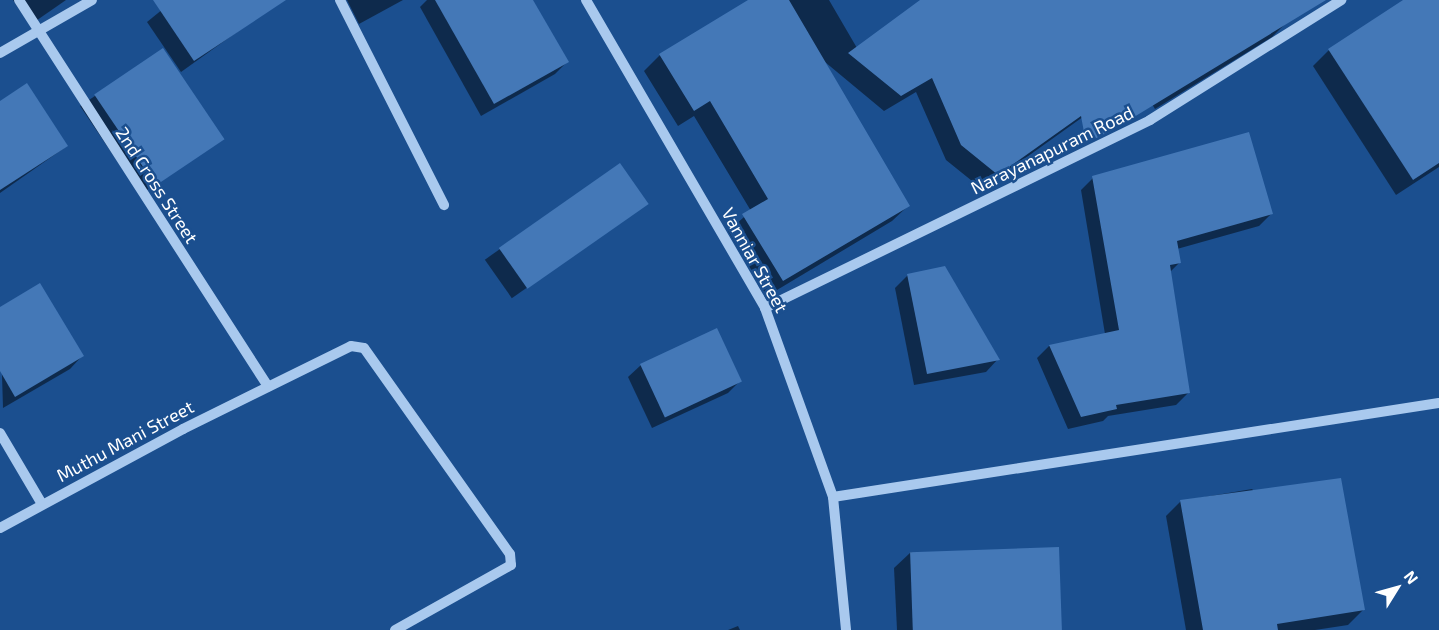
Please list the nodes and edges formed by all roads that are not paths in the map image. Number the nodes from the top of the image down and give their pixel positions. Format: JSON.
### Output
{"nodes":[{"id":1,"x":19,"y":0,"type":"edge"},
{"id":2,"x":92,"y":0,"type":"edge"},
{"id":3,"x":340,"y":0,"type":"edge"},
{"id":4,"x":586,"y":0,"type":"edge"},
{"id":5,"x":1341,"y":0,"type":"edge"},
{"id":6,"x":38,"y":30,"type":"junction"},
{"id":7,"x":0,"y":53,"type":"edge"},
{"id":8,"x":444,"y":205,"type":"dead end"},
{"id":9,"x":765,"y":308,"type":"junction"},
{"id":10,"x":268,"y":387,"type":"junction"},
{"id":11,"x":1439,"y":403,"type":"edge"},
{"id":12,"x":0,"y":433,"type":"edge"},
{"id":13,"x":833,"y":497,"type":"junction"},
{"id":14,"x":42,"y":504,"type":"junction"},
{"id":15,"x":0,"y":528,"type":"edge"},
{"id":16,"x":395,"y":630,"type":"edge"},
{"id":17,"x":846,"y":630,"type":"edge"}],
"edges":[{"from":1,"to":6,"type":"street","name":"2nd Cross Street"},
{"from":2,"to":6,"type":"street"},
{"from":3,"to":8,"type":"street"},
{"from":4,"to":9,"type":"street","name":"Vanniar Street"},
{"from":5,"to":9,"type":"street","name":"Narayanapuram Road"},
{"from":6,"to":7,"type":"street"},
{"from":6,"to":10,"type":"street","name":"2nd Cross Street"},
{"from":9,"to":13,"type":"street","name":"Vanniar Street"},
{"from":10,"to":14,"type":"street","name":"Muthu Mani Street"},
{"from":10,"to":16,"type":"street","name":"Muthu Mani Street"},
{"from":11,"to":13,"type":"street"},
{"from":12,"to":14,"type":"street"},
{"from":13,"to":17,"type":"street","name":"Vanniar Street"},
{"from":14,"to":15,"type":"street","name":"Muthu Mani Street"}]}
